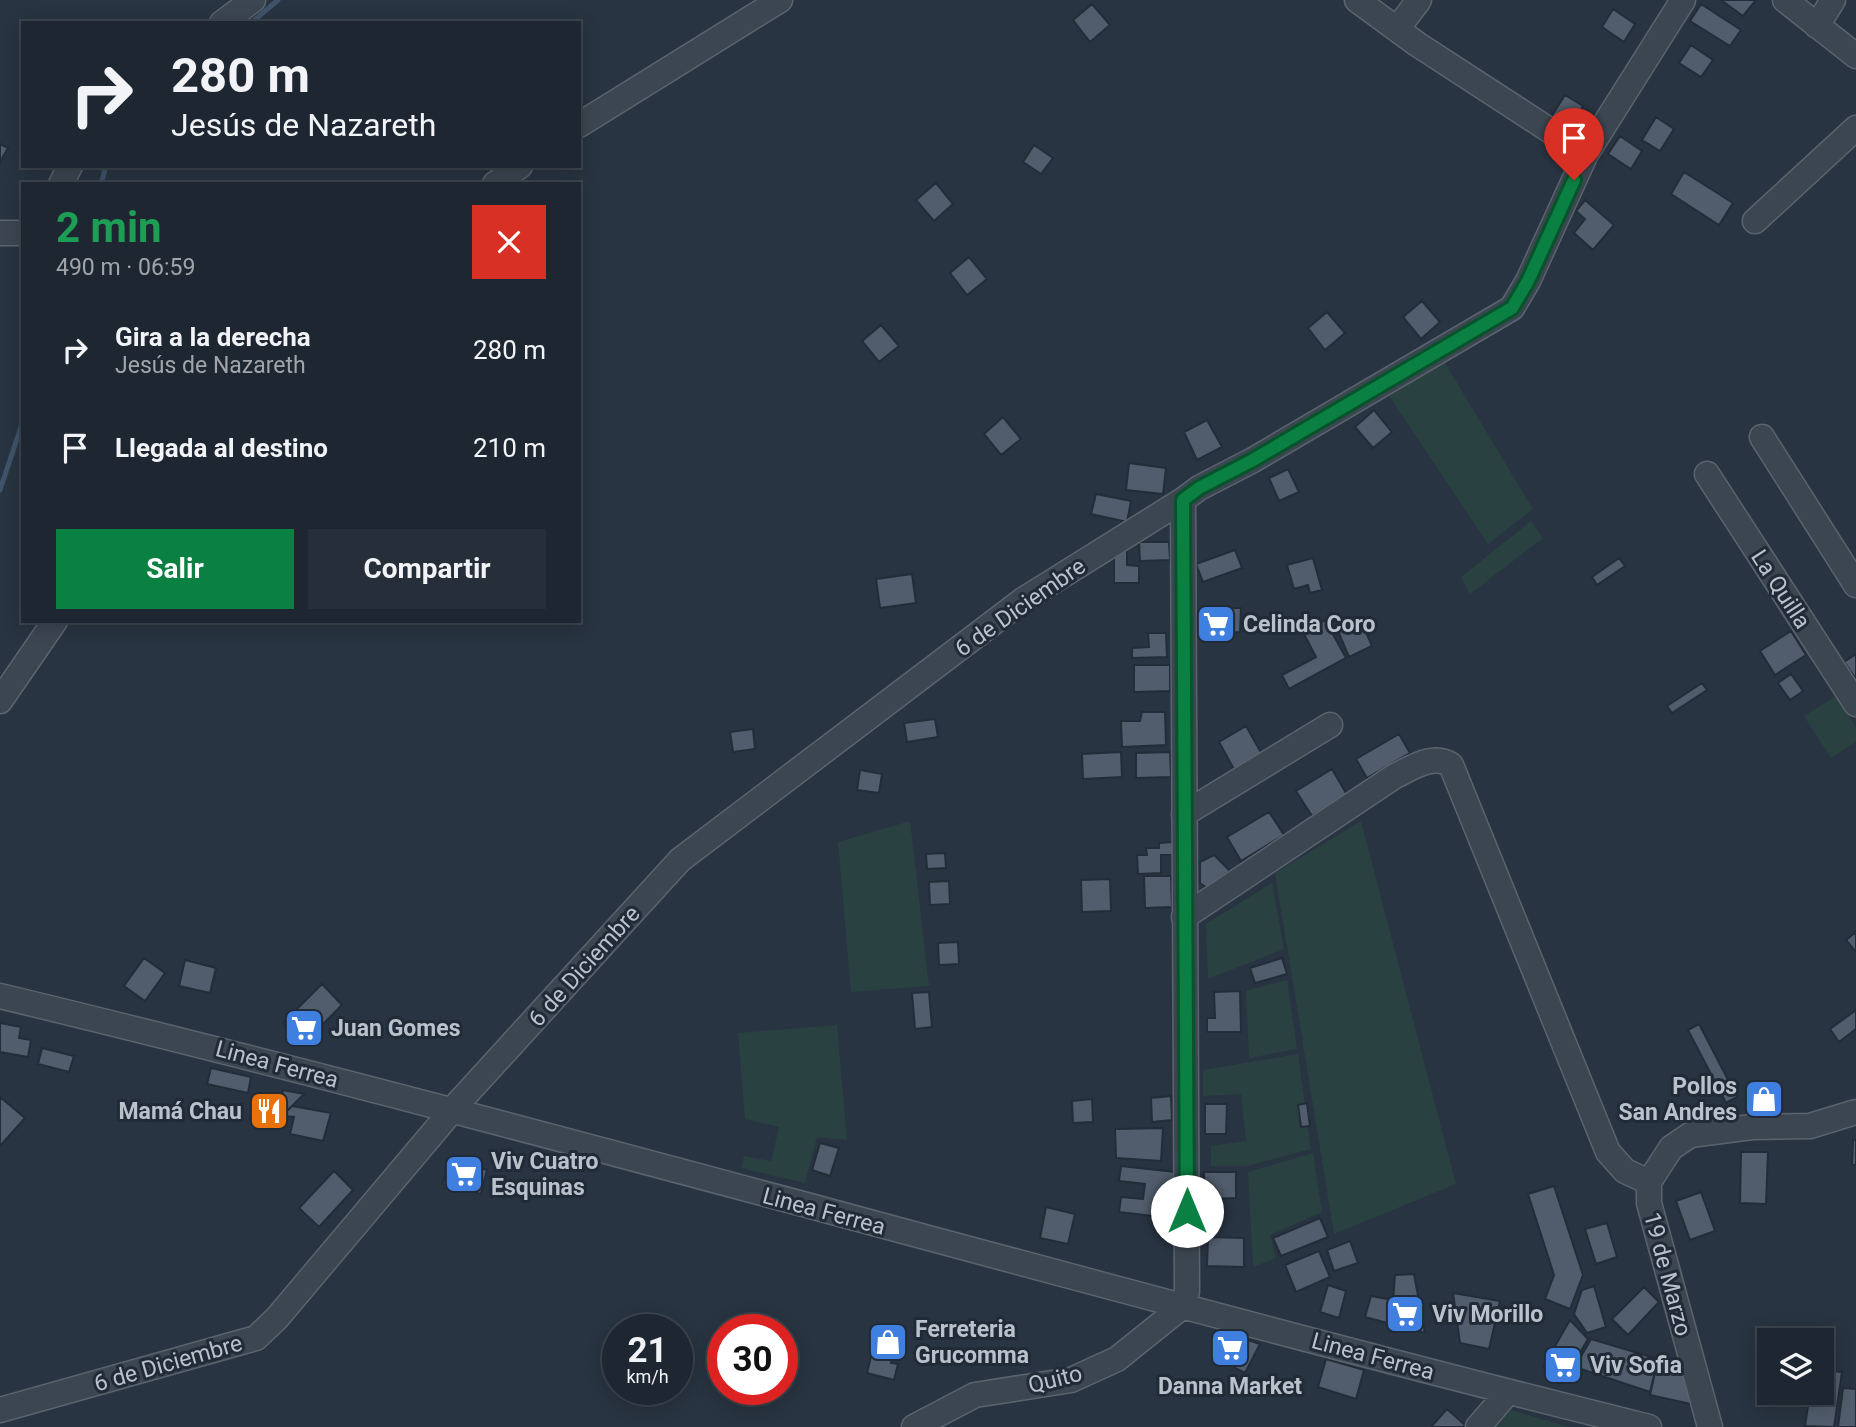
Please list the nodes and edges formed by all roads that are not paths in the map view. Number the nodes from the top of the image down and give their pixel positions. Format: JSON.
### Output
{"nodes":[{"id":1,"x":253,"y":0,"type":"edge"},
{"id":2,"x":780,"y":0,"type":"edge"},
{"id":3,"x":1357,"y":0,"type":"edge"},
{"id":4,"x":1419,"y":0,"type":"edge"},
{"id":5,"x":1683,"y":0,"type":"edge"},
{"id":6,"x":1785,"y":0,"type":"edge"},
{"id":7,"x":1833,"y":0,"type":"edge"},
{"id":8,"x":225,"y":21,"type":"edge"},
{"id":9,"x":1817,"y":26,"type":"junction"},
{"id":10,"x":1397,"y":29,"type":"junction"},
{"id":11,"x":1856,"y":56,"type":"edge"},
{"id":12,"x":581,"y":124,"type":"edge"},
{"id":13,"x":1856,"y":128,"type":"edge"},
{"id":14,"x":1586,"y":154,"type":"junction"},
{"id":15,"x":517,"y":168,"type":"edge"},
{"id":16,"x":498,"y":182,"type":"edge"},
{"id":17,"x":1755,"y":221,"type":"dead end"},
{"id":18,"x":0,"y":233,"type":"edge"},
{"id":19,"x":21,"y":233,"type":"edge"},
{"id":20,"x":1762,"y":437,"type":"dead end"},
{"id":21,"x":1707,"y":474,"type":"dead end"},
{"id":22,"x":1183,"y":500,"type":"junction"},
{"id":23,"x":1856,"y":586,"type":"edge"},
{"id":24,"x":54,"y":623,"type":"edge"},
{"id":25,"x":0,"y":701,"type":"edge"},
{"id":26,"x":1856,"y":704,"type":"edge"},
{"id":27,"x":1330,"y":725,"type":"dead end"},
{"id":28,"x":1184,"y":814,"type":"junction"},
{"id":29,"x":1185,"y":917,"type":"junction"},
{"id":30,"x":0,"y":996,"type":"edge"},
{"id":31,"x":452,"y":1110,"type":"junction"},
{"id":32,"x":1856,"y":1112,"type":"edge"},
{"id":33,"x":1649,"y":1182,"type":"junction"},
{"id":34,"x":1183,"y":1306,"type":"junction"},
{"id":35,"x":1508,"y":1392,"type":"junction"},
{"id":36,"x":0,"y":1410,"type":"edge"},
{"id":37,"x":914,"y":1427,"type":"edge"},
{"id":38,"x":1478,"y":1427,"type":"edge"},
{"id":39,"x":1649,"y":1427,"type":"edge"},
{"id":40,"x":1710,"y":1427,"type":"edge"}],
"edges":[{"from":1,"to":8,"type":"street"},
{"from":2,"to":12,"type":"street"},
{"from":3,"to":10,"type":"street"},
{"from":4,"to":10,"type":"street"},
{"from":5,"to":14,"type":"street","name":"6 de Diciembre"},
{"from":6,"to":9,"type":"street"},
{"from":7,"to":9,"type":"street"},
{"from":9,"to":11,"type":"street"},
{"from":10,"to":14,"type":"street"},
{"from":13,"to":17,"type":"street"},
{"from":14,"to":22,"type":"street","name":"6 de Diciembre"},
{"from":15,"to":16,"type":"street"},
{"from":18,"to":19,"type":"street"},
{"from":20,"to":23,"type":"street"},
{"from":21,"to":26,"type":"street","name":"La Quilla"},
{"from":22,"to":28,"type":"street"},
{"from":22,"to":31,"type":"street","name":"6 de Diciembre"},
{"from":24,"to":25,"type":"street"},
{"from":27,"to":28,"type":"street"},
{"from":28,"to":29,"type":"street"},
{"from":29,"to":33,"type":"street"},
{"from":29,"to":34,"type":"street"},
{"from":30,"to":31,"type":"street","name":"Linea Ferrea"},
{"from":31,"to":34,"type":"street","name":"Linea Ferrea"},
{"from":31,"to":36,"type":"street","name":"6 de Diciembre"},
{"from":32,"to":33,"type":"street","name":"19 de Marzo"},
{"from":33,"to":40,"type":"street","name":"19 de Marzo"},
{"from":34,"to":35,"type":"street","name":"Linea Ferrea"},
{"from":34,"to":37,"type":"street","name":"Quito"},
{"from":35,"to":38,"type":"street"},
{"from":35,"to":39,"type":"street","name":"Linea Ferrea"}]}
